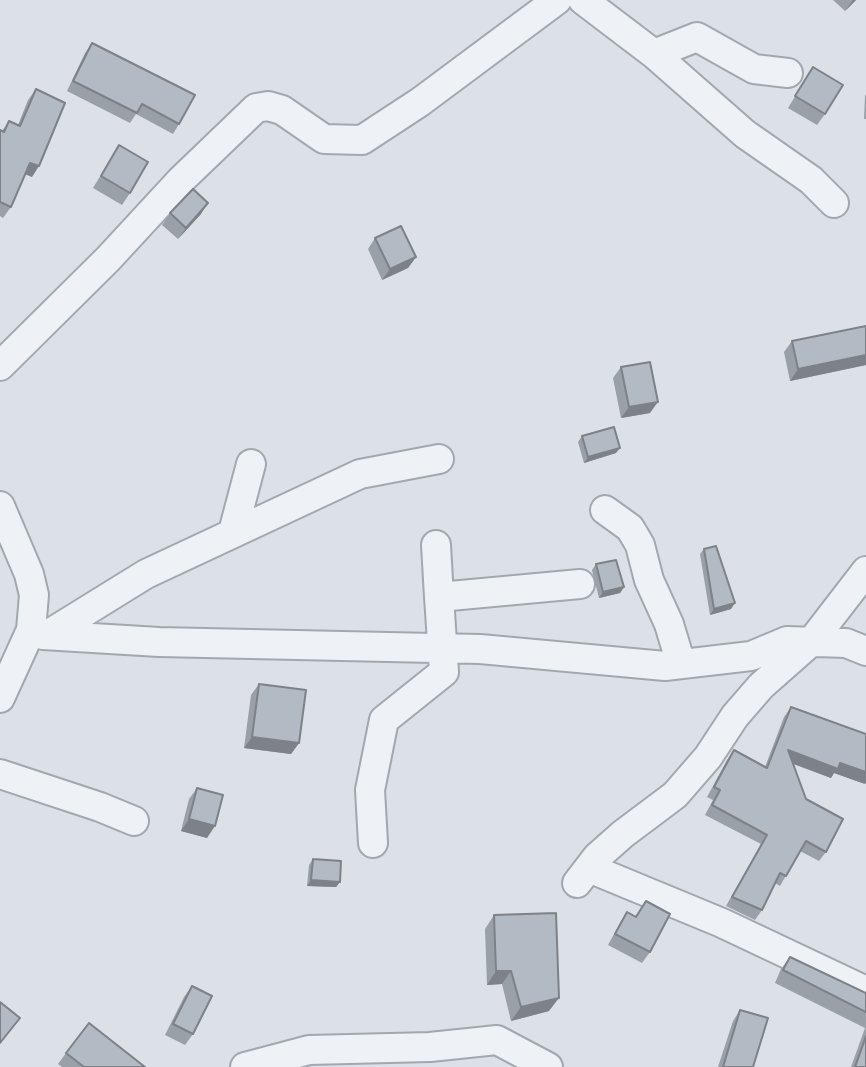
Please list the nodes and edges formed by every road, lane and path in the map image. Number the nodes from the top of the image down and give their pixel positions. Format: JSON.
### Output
{"nodes":[{"id":1,"x":556,"y":0,"type":"edge"},
{"id":2,"x":583,"y":0,"type":"edge"},
{"id":3,"x":654,"y":54,"type":"junction"},
{"id":4,"x":788,"y":73,"type":"dead end"},
{"id":5,"x":834,"y":204,"type":"dead end"},
{"id":6,"x":0,"y":366,"type":"edge"},
{"id":7,"x":439,"y":459,"type":"dead end"},
{"id":8,"x":251,"y":464,"type":"dead end"},
{"id":9,"x":0,"y":506,"type":"edge"},
{"id":10,"x":605,"y":510,"type":"dead end"},
{"id":11,"x":233,"y":532,"type":"junction"},
{"id":12,"x":436,"y":545,"type":"dead end"},
{"id":13,"x":866,"y":571,"type":"edge"},
{"id":14,"x":580,"y":584,"type":"dead end"},
{"id":15,"x":439,"y":597,"type":"junction"},
{"id":16,"x":40,"y":632,"type":"junction"},
{"id":17,"x":812,"y":641,"type":"junction"},
{"id":18,"x":442,"y":648,"type":"junction"},
{"id":19,"x":866,"y":651,"type":"edge"},
{"id":20,"x":681,"y":664,"type":"junction"},
{"id":21,"x":0,"y":698,"type":"edge"},
{"id":22,"x":0,"y":774,"type":"edge"},
{"id":23,"x":134,"y":821,"type":"dead end"},
{"id":24,"x":373,"y":843,"type":"dead end"},
{"id":25,"x":866,"y":991,"type":"edge"},
{"id":26,"x":245,"y":1067,"type":"edge"},
{"id":27,"x":548,"y":1067,"type":"edge"}],
"edges":[{"from":1,"to":6,"type":"street"},
{"from":2,"to":3,"type":"street"},
{"from":3,"to":4,"type":"street"},
{"from":3,"to":5,"type":"street"},
{"from":7,"to":11,"type":"street"},
{"from":8,"to":11,"type":"street"},
{"from":9,"to":16,"type":"street"},
{"from":10,"to":20,"type":"street"},
{"from":11,"to":16,"type":"street"},
{"from":12,"to":15,"type":"street"},
{"from":13,"to":17,"type":"street"},
{"from":14,"to":15,"type":"street"},
{"from":15,"to":18,"type":"street"},
{"from":16,"to":18,"type":"street"},
{"from":16,"to":21,"type":"street"},
{"from":17,"to":19,"type":"street"},
{"from":17,"to":20,"type":"street"},
{"from":17,"to":25,"type":"street"},
{"from":18,"to":20,"type":"street"},
{"from":18,"to":24,"type":"street"},
{"from":22,"to":23,"type":"street"},
{"from":26,"to":27,"type":"street"}]}
